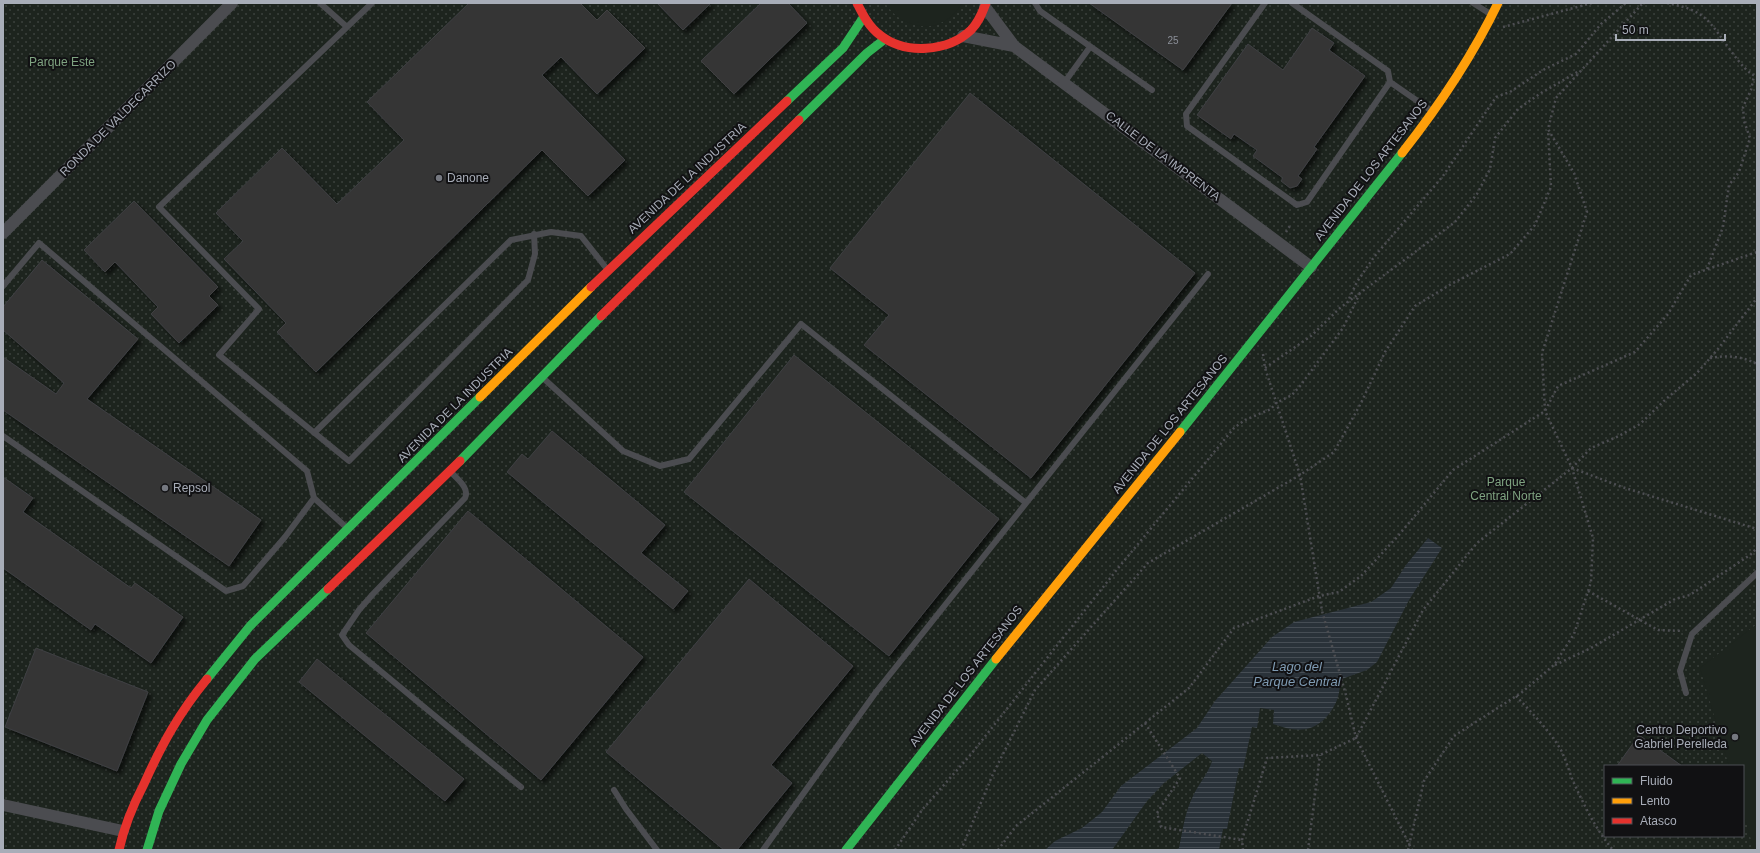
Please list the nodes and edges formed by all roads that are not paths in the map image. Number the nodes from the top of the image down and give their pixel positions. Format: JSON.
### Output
{"nodes":[{"id":1,"x":232,"y":3,"type":"edge"},
{"id":2,"x":320,"y":3,"type":"edge"},
{"id":3,"x":372,"y":3,"type":"edge"},
{"id":4,"x":857,"y":3,"type":"edge"},
{"id":5,"x":1035,"y":3,"type":"edge"},
{"id":6,"x":1265,"y":3,"type":"edge"},
{"id":7,"x":1292,"y":3,"type":"edge"},
{"id":8,"x":1473,"y":3,"type":"edge"},
{"id":9,"x":1498,"y":3,"type":"edge"},
{"id":10,"x":985,"y":5,"type":"edge"},
{"id":11,"x":1493,"y":15,"type":"junction"},
{"id":12,"x":863,"y":18,"type":"junction"},
{"id":13,"x":346,"y":27,"type":"junction"},
{"id":14,"x":963,"y":36,"type":"junction"},
{"id":15,"x":885,"y":39,"type":"junction"},
{"id":16,"x":1014,"y":46,"type":"junction"},
{"id":17,"x":1090,"y":47,"type":"junction"},
{"id":18,"x":1390,"y":82,"type":"junction"},
{"id":19,"x":1064,"y":83,"type":"junction"},
{"id":20,"x":1152,"y":90,"type":"dead end"},
{"id":21,"x":1434,"y":112,"type":"junction"},
{"id":22,"x":3,"y":233,"type":"edge"},
{"id":23,"x":534,"y":234,"type":"junction"},
{"id":24,"x":1311,"y":267,"type":"junction"},
{"id":25,"x":608,"y":270,"type":"junction"},
{"id":26,"x":1208,"y":274,"type":"dead end"},
{"id":27,"x":3,"y":286,"type":"edge"},
{"id":28,"x":541,"y":376,"type":"junction"},
{"id":29,"x":314,"y":433,"type":"junction"},
{"id":30,"x":3,"y":436,"type":"edge"},
{"id":31,"x":450,"y":471,"type":"junction"},
{"id":32,"x":314,"y":498,"type":"junction"},
{"id":33,"x":1026,"y":504,"type":"junction"},
{"id":34,"x":348,"y":529,"type":"junction"},
{"id":35,"x":1757,"y":573,"type":"edge"},
{"id":36,"x":1686,"y":693,"type":"dead end"},
{"id":37,"x":521,"y":787,"type":"dead end"},
{"id":38,"x":614,"y":790,"type":"dead end"},
{"id":39,"x":3,"y":805,"type":"edge"},
{"id":40,"x":124,"y":831,"type":"junction"},
{"id":41,"x":119,"y":850,"type":"edge"},
{"id":42,"x":147,"y":850,"type":"edge"},
{"id":43,"x":657,"y":850,"type":"edge"},
{"id":44,"x":763,"y":850,"type":"edge"},
{"id":45,"x":846,"y":850,"type":"edge"}],
"edges":[{"from":1,"to":22,"type":"street","name":"RONDA DE VALDECARRIZO"},
{"from":2,"to":13,"type":"lane"},
{"from":3,"to":13,"type":"lane"},
{"from":4,"to":12,"type":"street"},
{"from":5,"to":17,"type":"lane"},
{"from":6,"to":18,"type":"lane"},
{"from":7,"to":18,"type":"lane"},
{"from":8,"to":11,"type":"lane"},
{"from":9,"to":11,"type":"street","name":"AVENIDA DE LOS ARTESANOS"},
{"from":10,"to":14,"type":"street"},
{"from":10,"to":16,"type":"street","name":"CALLE DE LA IMPRENTA"},
{"from":11,"to":21,"type":"street","name":"AVENIDA DE LOS ARTESANOS"},
{"from":12,"to":15,"type":"street"},
{"from":12,"to":25,"type":"street","name":"AVENIDA DE LA INDUSTRIA"},
{"from":13,"to":29,"type":"lane"},
{"from":14,"to":15,"type":"street"},
{"from":14,"to":16,"type":"street","name":"CALLE DE LA IMPRENTA"},
{"from":15,"to":28,"type":"street"},
{"from":16,"to":19,"type":"street","name":"CALLE DE LA IMPRENTA"},
{"from":17,"to":19,"type":"lane"},
{"from":17,"to":20,"type":"lane"},
{"from":18,"to":21,"type":"lane"},
{"from":19,"to":24,"type":"street","name":"CALLE DE LA IMPRENTA"},
{"from":21,"to":24,"type":"street","name":"AVENIDA DE LOS ARTESANOS"},
{"from":23,"to":25,"type":"lane"},
{"from":23,"to":29,"type":"lane"},
{"from":23,"to":29,"type":"lane"},
{"from":24,"to":45,"type":"street","name":"AVENIDA DE LOS ARTESANOS"},
{"from":25,"to":34,"type":"street","name":"AVENIDA DE LA INDUSTRIA"},
{"from":26,"to":33,"type":"lane"},
{"from":27,"to":32,"type":"lane"},
{"from":28,"to":31,"type":"street"},
{"from":28,"to":33,"type":"lane"},
{"from":30,"to":32,"type":"lane"},
{"from":31,"to":37,"type":"lane"},
{"from":31,"to":42,"type":"street"},
{"from":32,"to":34,"type":"lane"},
{"from":33,"to":44,"type":"lane"},
{"from":34,"to":40,"type":"street","name":"AVENIDA DE LA INDUSTRIA"},
{"from":35,"to":36,"type":"lane"},
{"from":38,"to":43,"type":"lane"},
{"from":39,"to":40,"type":"street"},
{"from":40,"to":41,"type":"street","name":"AVENIDA DE LA INDUSTRIA"}]}
